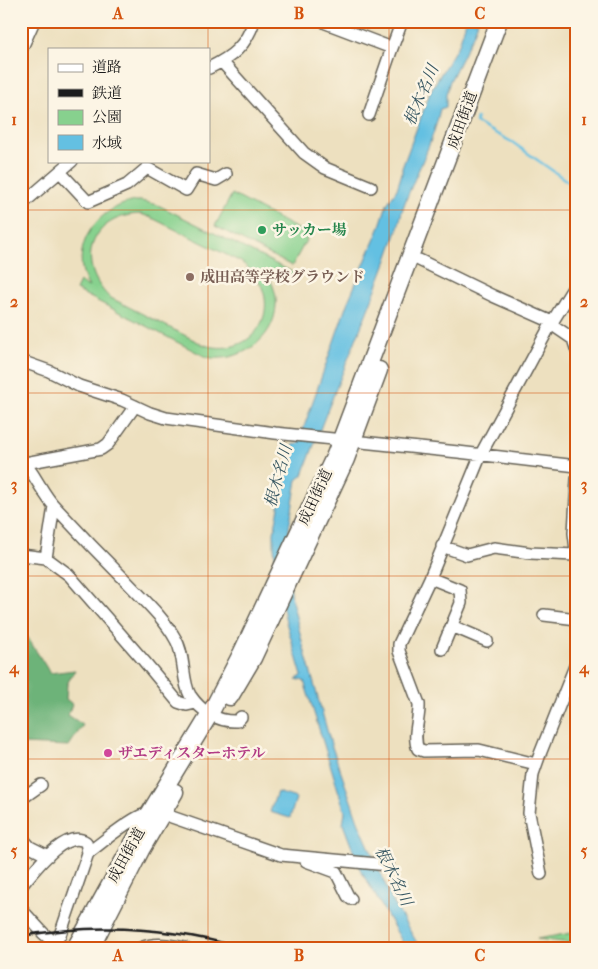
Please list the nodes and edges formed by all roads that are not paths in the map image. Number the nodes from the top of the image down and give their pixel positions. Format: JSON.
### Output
{"nodes":[{"id":1,"x":34,"y":21,"type":"edge"},
{"id":2,"x":254,"y":21,"type":"edge"},
{"id":3,"x":327,"y":21,"type":"edge"},
{"id":4,"x":402,"y":21,"type":"edge"},
{"id":5,"x":499,"y":21,"type":"edge"},
{"id":6,"x":511,"y":21,"type":"edge"},
{"id":7,"x":392,"y":48,"type":"junction"},
{"id":8,"x":21,"y":50,"type":"edge"},
{"id":9,"x":222,"y":62,"type":"junction"},
{"id":10,"x":210,"y":68,"type":"edge"},
{"id":11,"x":369,"y":116,"type":"dead end"},
{"id":12,"x":71,"y":162,"type":"edge"},
{"id":13,"x":60,"y":172,"type":"junction"},
{"id":14,"x":226,"y":174,"type":"dead end"},
{"id":15,"x":371,"y":187,"type":"dead end"},
{"id":16,"x":21,"y":205,"type":"edge"},
{"id":17,"x":420,"y":260,"type":"junction"},
{"id":18,"x":577,"y":282,"type":"edge"},
{"id":19,"x":552,"y":323,"type":"junction"},
{"id":20,"x":577,"y":351,"type":"edge"},
{"id":21,"x":21,"y":361,"type":"edge"},
{"id":22,"x":135,"y":406,"type":"junction"},
{"id":23,"x":341,"y":447,"type":"junction"},
{"id":24,"x":481,"y":454,"type":"junction"},
{"id":25,"x":23,"y":461,"type":"edge"},
{"id":26,"x":577,"y":466,"type":"edge"},
{"id":27,"x":577,"y":479,"type":"edge"},
{"id":28,"x":54,"y":506,"type":"junction"},
{"id":29,"x":442,"y":546,"type":"junction"},
{"id":30,"x":21,"y":555,"type":"edge"},
{"id":31,"x":576,"y":556,"type":"edge"},
{"id":32,"x":46,"y":558,"type":"junction"},
{"id":33,"x":430,"y":578,"type":"junction"},
{"id":34,"x":544,"y":615,"type":"dead end"},
{"id":35,"x":577,"y":618,"type":"edge"},
{"id":36,"x":452,"y":626,"type":"junction"},
{"id":37,"x":487,"y":641,"type":"dead end"},
{"id":38,"x":442,"y":649,"type":"dead end"},
{"id":39,"x":577,"y":661,"type":"edge"},
{"id":40,"x":196,"y":702,"type":"junction"},
{"id":41,"x":214,"y":716,"type":"junction"},
{"id":42,"x":241,"y":717,"type":"dead end"},
{"id":43,"x":536,"y":764,"type":"junction"},
{"id":44,"x":41,"y":785,"type":"dead end"},
{"id":45,"x":21,"y":799,"type":"edge"},
{"id":46,"x":155,"y":814,"type":"junction"},
{"id":47,"x":21,"y":837,"type":"edge"},
{"id":48,"x":88,"y":853,"type":"junction"},
{"id":49,"x":48,"y":856,"type":"junction"},
{"id":50,"x":304,"y":857,"type":"junction"},
{"id":51,"x":388,"y":865,"type":"dead end"},
{"id":52,"x":541,"y":874,"type":"dead end"},
{"id":53,"x":21,"y":886,"type":"edge"},
{"id":54,"x":351,"y":900,"type":"dead end"},
{"id":55,"x":21,"y":909,"type":"edge"},
{"id":56,"x":57,"y":946,"type":"edge"},
{"id":57,"x":75,"y":948,"type":"edge"},
{"id":58,"x":90,"y":948,"type":"edge"},
{"id":59,"x":141,"y":948,"type":"edge"},
{"id":60,"x":185,"y":948,"type":"edge"}],
"edges":[{"from":1,"to":8,"type":"street"},
{"from":2,"to":9,"type":"street"},
{"from":3,"to":7,"type":"street"},
{"from":4,"to":7,"type":"street"},
{"from":5,"to":23,"type":"highway","name":"成田街道"},
{"from":6,"to":17,"type":"highway","name":"成田街道"},
{"from":7,"to":11,"type":"street"},
{"from":9,"to":10,"type":"street"},
{"from":9,"to":15,"type":"street"},
{"from":12,"to":13,"type":"street"},
{"from":13,"to":14,"type":"street"},
{"from":13,"to":16,"type":"street"},
{"from":17,"to":19,"type":"street"},
{"from":17,"to":23,"type":"highway","name":"成田街道"},
{"from":18,"to":19,"type":"street"},
{"from":19,"to":20,"type":"street"},
{"from":19,"to":24,"type":"street"},
{"from":21,"to":22,"type":"street"},
{"from":22,"to":23,"type":"street"},
{"from":22,"to":25,"type":"street"},
{"from":23,"to":24,"type":"street"},
{"from":23,"to":41,"type":"highway","name":"成田街道"},
{"from":24,"to":26,"type":"street"},
{"from":24,"to":29,"type":"street"},
{"from":25,"to":28,"type":"street"},
{"from":27,"to":31,"type":"street"},
{"from":28,"to":32,"type":"street"},
{"from":28,"to":40,"type":"street"},
{"from":29,"to":31,"type":"street"},
{"from":29,"to":33,"type":"street"},
{"from":30,"to":32,"type":"street"},
{"from":32,"to":40,"type":"street"},
{"from":33,"to":36,"type":"street"},
{"from":33,"to":43,"type":"street"},
{"from":34,"to":35,"type":"street"},
{"from":36,"to":37,"type":"street"},
{"from":36,"to":38,"type":"street"},
{"from":39,"to":43,"type":"street"},
{"from":40,"to":41,"type":"street"},
{"from":41,"to":42,"type":"street"},
{"from":41,"to":46,"type":"highway","name":"成田街道"},
{"from":43,"to":52,"type":"street"},
{"from":44,"to":45,"type":"street"},
{"from":46,"to":48,"type":"street"},
{"from":46,"to":50,"type":"street"},
{"from":46,"to":57,"type":"highway","name":"成田街道"},
{"from":46,"to":58,"type":"highway","name":"成田街道"},
{"from":47,"to":49,"type":"street"},
{"from":48,"to":49,"type":"street"},
{"from":48,"to":56,"type":"street"},
{"from":49,"to":53,"type":"street"},
{"from":50,"to":51,"type":"street"},
{"from":50,"to":54,"type":"street"},
{"from":55,"to":56,"type":"street"},
{"from":59,"to":60,"type":"street"}]}
